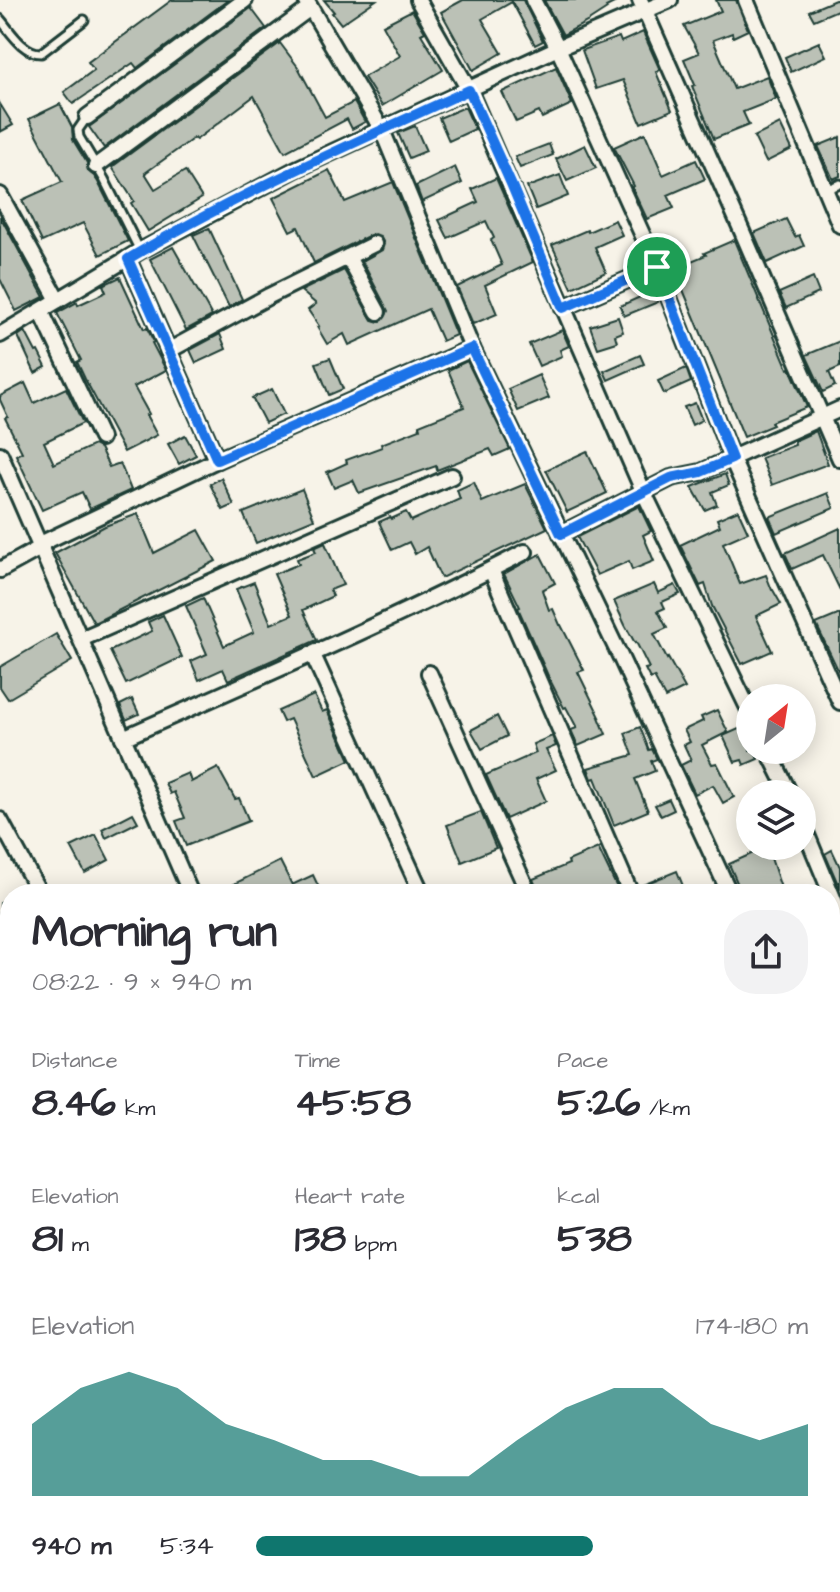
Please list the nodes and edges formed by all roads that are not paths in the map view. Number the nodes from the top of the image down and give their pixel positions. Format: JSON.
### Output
{"nodes":[{"id":1,"x":245,"y":0,"type":"edge"},
{"id":2,"x":418,"y":0,"type":"edge"},
{"id":3,"x":533,"y":0,"type":"edge"},
{"id":4,"x":670,"y":0,"type":"edge"},
{"id":5,"x":746,"y":0,"type":"edge"},
{"id":6,"x":308,"y":4,"type":"edge"},
{"id":7,"x":643,"y":5,"type":"edge"},
{"id":8,"x":0,"y":19,"type":"edge"},
{"id":9,"x":84,"y":20,"type":"dead end"},
{"id":10,"x":558,"y":48,"type":"junction"},
{"id":11,"x":469,"y":90,"type":"junction"},
{"id":12,"x":87,"y":117,"type":"joint"},
{"id":13,"x":382,"y":130,"type":"junction"},
{"id":14,"x":96,"y":166,"type":"junction"},
{"id":15,"x":840,"y":184,"type":"edge"},
{"id":16,"x":825,"y":190,"type":"junction"},
{"id":17,"x":0,"y":195,"type":"edge"},
{"id":18,"x":840,"y":225,"type":"edge"},
{"id":19,"x":374,"y":244,"type":"dead end"},
{"id":20,"x":134,"y":255,"type":"junction"},
{"id":21,"x":348,"y":257,"type":"junction"},
{"id":22,"x":657,"y":267,"type":"junction"},
{"id":23,"x":58,"y":300,"type":"junction"},
{"id":24,"x":563,"y":308,"type":"junction"},
{"id":25,"x":41,"y":311,"type":"junction"},
{"id":26,"x":378,"y":312,"type":"dead end"},
{"id":27,"x":0,"y":335,"type":"edge"},
{"id":28,"x":472,"y":348,"type":"junction"},
{"id":29,"x":168,"y":351,"type":"junction"},
{"id":30,"x":840,"y":409,"type":"edge"},
{"id":31,"x":822,"y":417,"type":"junction"},
{"id":32,"x":101,"y":438,"type":"dead end"},
{"id":33,"x":0,"y":455,"type":"edge"},
{"id":34,"x":732,"y":459,"type":"junction"},
{"id":35,"x":840,"y":459,"type":"edge"},
{"id":36,"x":217,"y":460,"type":"junction"},
{"id":37,"x":452,"y":476,"type":"dead end"},
{"id":38,"x":644,"y":493,"type":"junction"},
{"id":39,"x":561,"y":534,"type":"junction"},
{"id":40,"x":41,"y":546,"type":"junction"},
{"id":41,"x":525,"y":552,"type":"dead end"},
{"id":42,"x":0,"y":570,"type":"edge"},
{"id":43,"x":491,"y":570,"type":"junction"},
{"id":44,"x":81,"y":639,"type":"junction"},
{"id":45,"x":313,"y":655,"type":"junction"},
{"id":46,"x":429,"y":673,"type":"dead end"},
{"id":47,"x":736,"y":684,"type":"edge"},
{"id":48,"x":840,"y":702,"type":"edge"},
{"id":49,"x":123,"y":738,"type":"junction"},
{"id":50,"x":0,"y":820,"type":"edge"},
{"id":51,"x":816,"y":857,"type":"edge"},
{"id":52,"x":35,"y":884,"type":"edge"},
{"id":53,"x":187,"y":884,"type":"edge"},
{"id":54,"x":417,"y":884,"type":"edge"},
{"id":55,"x":524,"y":884,"type":"edge"},
{"id":56,"x":627,"y":884,"type":"edge"},
{"id":57,"x":725,"y":884,"type":"edge"},
{"id":58,"x":827,"y":884,"type":"edge"}],
"edges":[{"from":1,"to":12,"type":"street"},
{"from":2,"to":11,"type":"street"},
{"from":3,"to":10,"type":"street"},
{"from":4,"to":7,"type":"street"},
{"from":5,"to":16,"type":"street"},
{"from":6,"to":13,"type":"street"},
{"from":6,"to":14,"type":"street"},
{"from":7,"to":10,"type":"street"},
{"from":7,"to":31,"type":"street"},
{"from":8,"to":9,"type":"lane"},
{"from":10,"to":11,"type":"street"},
{"from":10,"to":22,"type":"street"},
{"from":11,"to":13,"type":"street"},
{"from":11,"to":24,"type":"street"},
{"from":12,"to":14,"type":"lane"},
{"from":13,"to":20,"type":"street"},
{"from":13,"to":28,"type":"street"},
{"from":14,"to":20,"type":"lane"},
{"from":15,"to":16,"type":"lane"},
{"from":16,"to":18,"type":"street"},
{"from":17,"to":23,"type":"street"},
{"from":19,"to":21,"type":"street"},
{"from":20,"to":23,"type":"street"},
{"from":20,"to":29,"type":"street"},
{"from":21,"to":26,"type":"street"},
{"from":21,"to":29,"type":"street"},
{"from":22,"to":24,"type":"street"},
{"from":22,"to":34,"type":"street"},
{"from":23,"to":25,"type":"street"},
{"from":24,"to":38,"type":"street"},
{"from":25,"to":27,"type":"street"},
{"from":25,"to":32,"type":"street"},
{"from":28,"to":36,"type":"street"},
{"from":28,"to":39,"type":"street"},
{"from":29,"to":36,"type":"street"},
{"from":30,"to":31,"type":"street"},
{"from":31,"to":34,"type":"street"},
{"from":31,"to":35,"type":"street"},
{"from":33,"to":40,"type":"street"},
{"from":34,"to":38,"type":"street"},
{"from":34,"to":48,"type":"street"},
{"from":36,"to":40,"type":"street"},
{"from":37,"to":44,"type":"street"},
{"from":38,"to":39,"type":"street"},
{"from":38,"to":47,"type":"street"},
{"from":39,"to":57,"type":"street"},
{"from":40,"to":42,"type":"street"},
{"from":40,"to":44,"type":"street"},
{"from":41,"to":43,"type":"street"},
{"from":43,"to":45,"type":"street"},
{"from":43,"to":56,"type":"street"},
{"from":44,"to":49,"type":"street"},
{"from":45,"to":49,"type":"street"},
{"from":45,"to":54,"type":"street"},
{"from":46,"to":55,"type":"street"},
{"from":49,"to":53,"type":"street"},
{"from":50,"to":52,"type":"street"},
{"from":51,"to":58,"type":"street"}]}
